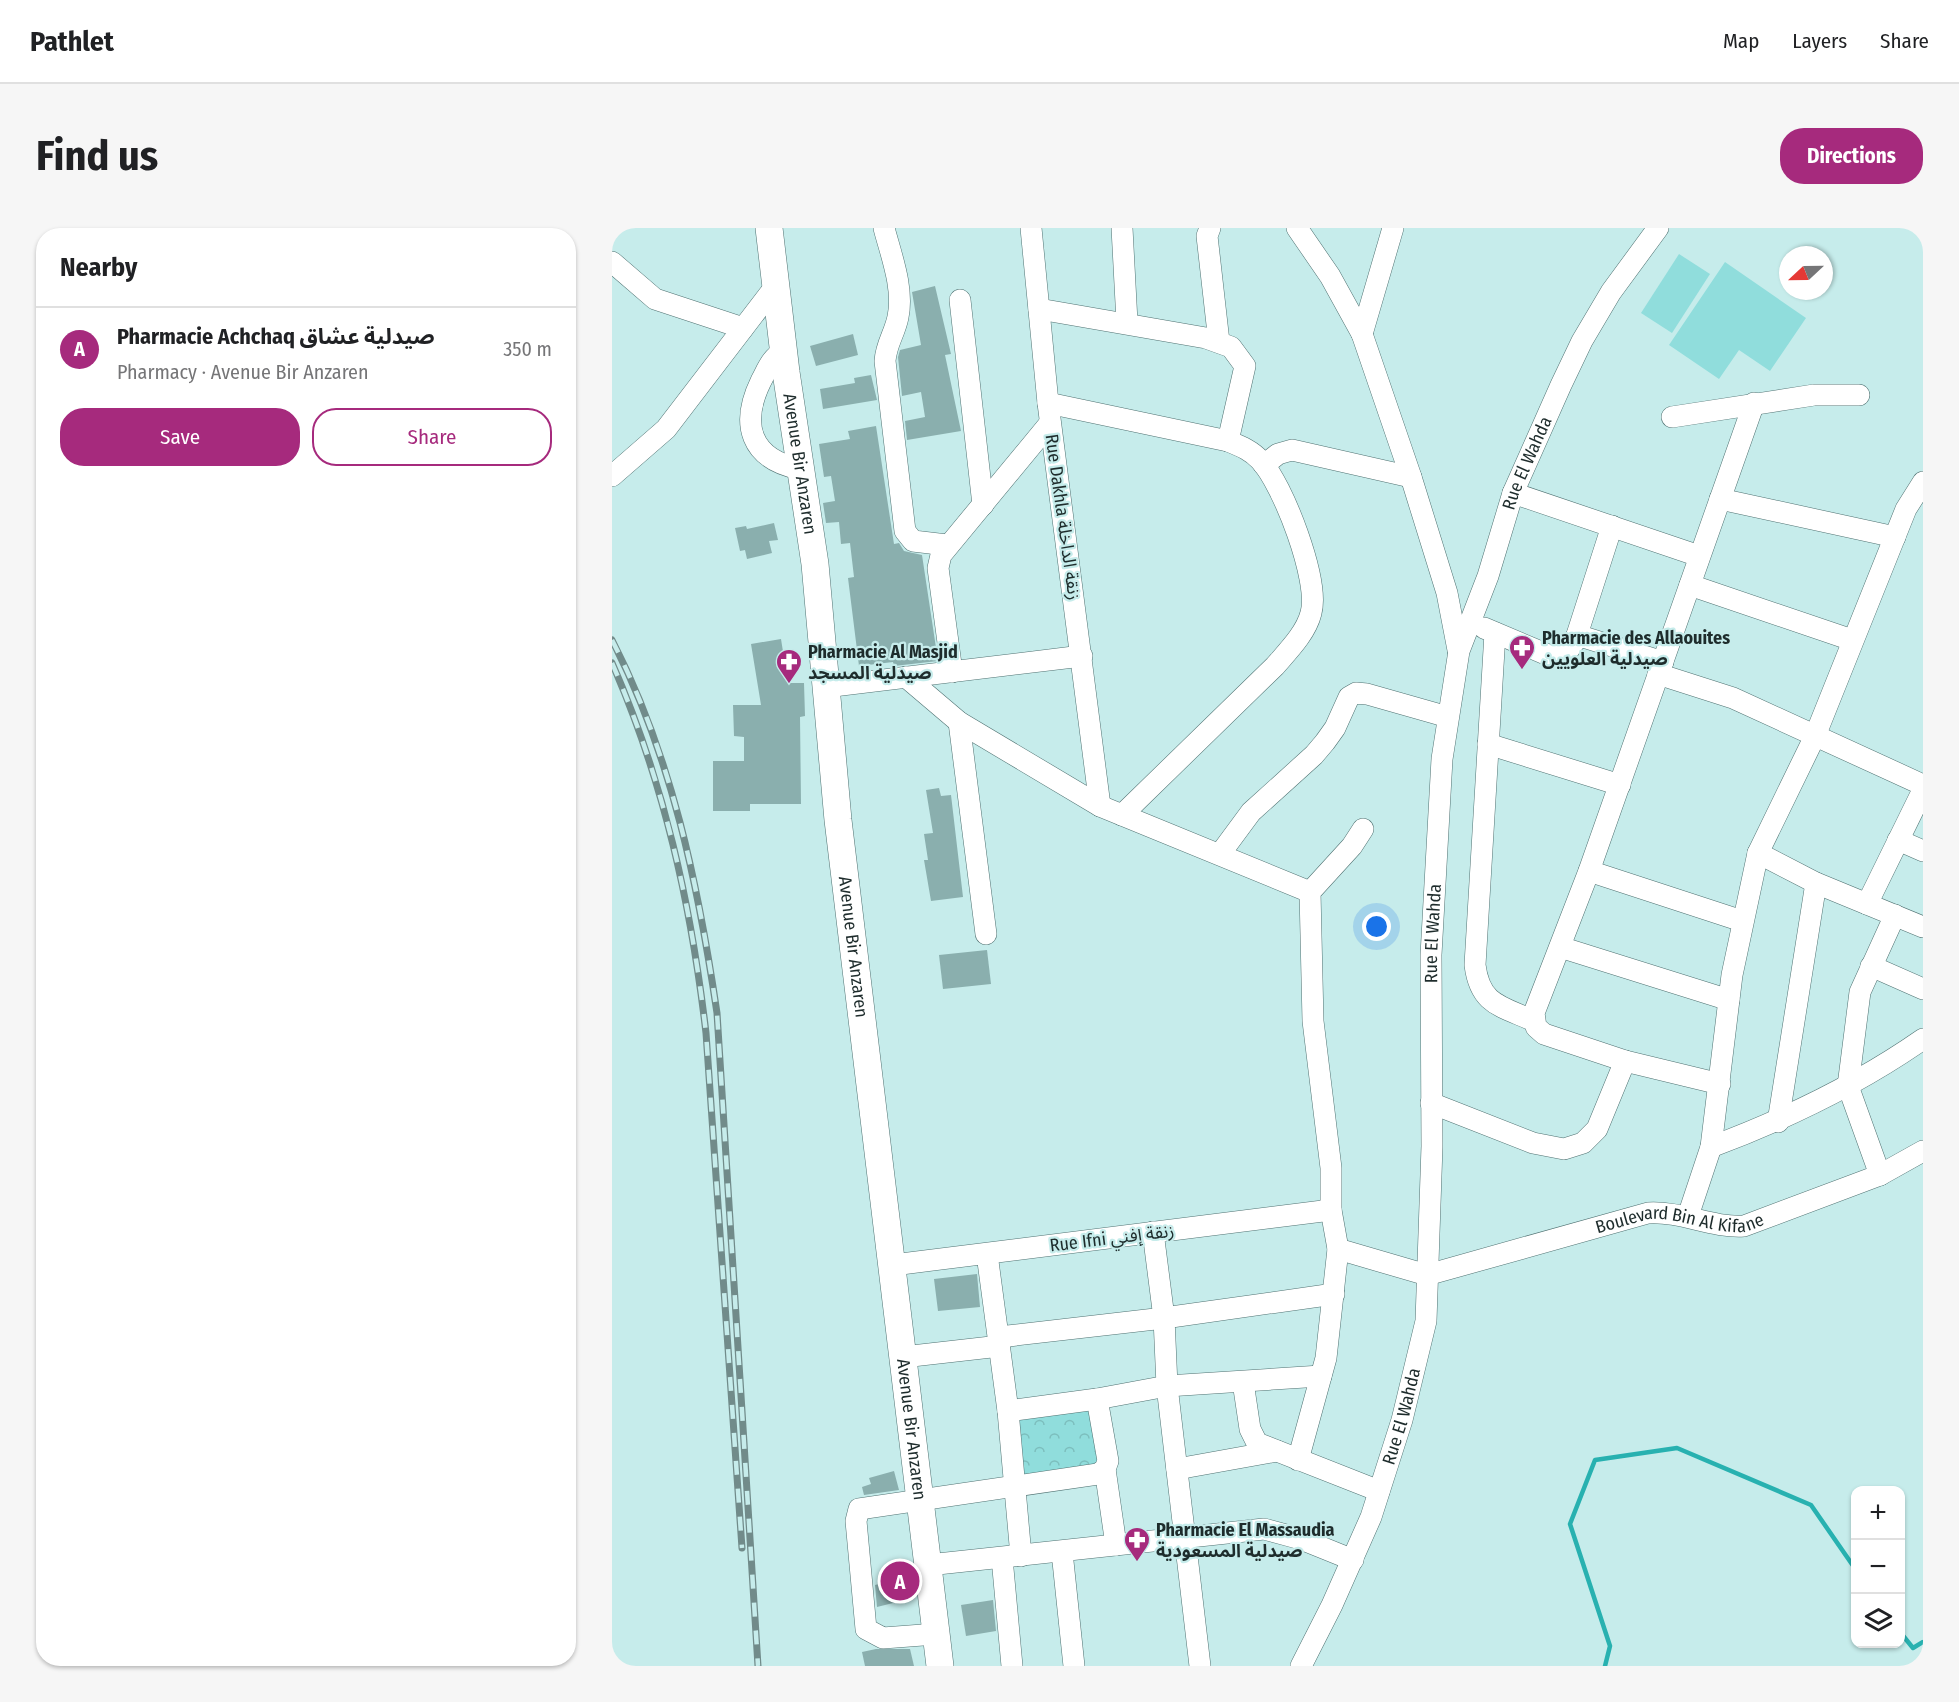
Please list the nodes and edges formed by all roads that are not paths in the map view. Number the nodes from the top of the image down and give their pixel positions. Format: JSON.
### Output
{"nodes":[{"id":1,"x":769,"y":228,"type":"edge"},
{"id":2,"x":884,"y":228,"type":"edge"},
{"id":3,"x":1031,"y":228,"type":"edge"},
{"id":4,"x":1122,"y":228,"type":"edge"},
{"id":5,"x":1210,"y":228,"type":"edge"},
{"id":6,"x":1297,"y":228,"type":"edge"},
{"id":7,"x":1393,"y":228,"type":"edge"},
{"id":8,"x":1658,"y":228,"type":"edge"},
{"id":9,"x":612,"y":262,"type":"edge"},
{"id":10,"x":777,"y":284,"type":"junction"},
{"id":11,"x":960,"y":300,"type":"dead end"},
{"id":12,"x":1039,"y":309,"type":"junction"},
{"id":13,"x":1127,"y":322,"type":"junction"},
{"id":14,"x":743,"y":328,"type":"junction"},
{"id":15,"x":1362,"y":334,"type":"junction"},
{"id":16,"x":1219,"y":342,"type":"junction"},
{"id":17,"x":784,"y":351,"type":"junction"},
{"id":18,"x":1859,"y":395,"type":"dead end"},
{"id":19,"x":1754,"y":403,"type":"junction"},
{"id":20,"x":1049,"y":413,"type":"junction"},
{"id":21,"x":1672,"y":417,"type":"dead end"},
{"id":22,"x":1228,"y":441,"type":"junction"},
{"id":23,"x":1264,"y":465,"type":"junction"},
{"id":24,"x":800,"y":468,"type":"junction"},
{"id":25,"x":612,"y":476,"type":"edge"},
{"id":26,"x":1412,"y":477,"type":"junction"},
{"id":27,"x":1923,"y":482,"type":"edge"},
{"id":28,"x":1513,"y":493,"type":"junction"},
{"id":29,"x":1720,"y":499,"type":"junction"},
{"id":30,"x":983,"y":505,"type":"junction"},
{"id":31,"x":1612,"y":526,"type":"junction"},
{"id":32,"x":1895,"y":537,"type":"junction"},
{"id":33,"x":947,"y":545,"type":"junction"},
{"id":34,"x":1699,"y":556,"type":"junction"},
{"id":35,"x":1689,"y":585,"type":"junction"},
{"id":36,"x":1469,"y":622,"type":"junction"},
{"id":37,"x":1495,"y":633,"type":"junction"},
{"id":38,"x":1577,"y":635,"type":"junction"},
{"id":39,"x":1852,"y":640,"type":"junction"},
{"id":40,"x":1459,"y":651,"type":"junction"},
{"id":41,"x":1082,"y":656,"type":"junction"},
{"id":42,"x":1660,"y":668,"type":"junction"},
{"id":43,"x":952,"y":672,"type":"junction"},
{"id":44,"x":906,"y":677,"type":"junction"},
{"id":45,"x":825,"y":687,"type":"junction"},
{"id":46,"x":1448,"y":717,"type":"junction"},
{"id":47,"x":959,"y":722,"type":"junction"},
{"id":48,"x":1815,"y":736,"type":"junction"},
{"id":49,"x":1488,"y":744,"type":"junction"},
{"id":50,"x":1620,"y":785,"type":"junction"},
{"id":51,"x":1923,"y":785,"type":"edge"},
{"id":52,"x":1923,"y":790,"type":"edge"},
{"id":53,"x":1100,"y":806,"type":"junction"},
{"id":54,"x":1122,"y":814,"type":"junction"},
{"id":55,"x":1363,"y":829,"type":"dead end"},
{"id":56,"x":1898,"y":840,"type":"junction"},
{"id":57,"x":1923,"y":851,"type":"edge"},
{"id":58,"x":1220,"y":854,"type":"junction"},
{"id":59,"x":1758,"y":854,"type":"junction"},
{"id":60,"x":1589,"y":871,"type":"junction"},
{"id":61,"x":1815,"y":883,"type":"junction"},
{"id":62,"x":1310,"y":892,"type":"junction"},
{"id":63,"x":1867,"y":904,"type":"junction"},
{"id":64,"x":1895,"y":915,"type":"junction"},
{"id":65,"x":1742,"y":921,"type":"junction"},
{"id":66,"x":1923,"y":927,"type":"edge"},
{"id":67,"x":986,"y":934,"type":"dead end"},
{"id":68,"x":1560,"y":947,"type":"junction"},
{"id":69,"x":1871,"y":966,"type":"junction"},
{"id":70,"x":1923,"y":989,"type":"edge"},
{"id":71,"x":1729,"y":1000,"type":"junction"},
{"id":72,"x":1534,"y":1021,"type":"junction"},
{"id":73,"x":1923,"y":1039,"type":"edge"},
{"id":74,"x":1625,"y":1061,"type":"junction"},
{"id":75,"x":1720,"y":1084,"type":"junction"},
{"id":76,"x":1848,"y":1086,"type":"junction"},
{"id":77,"x":1431,"y":1103,"type":"junction"},
{"id":78,"x":1778,"y":1122,"type":"junction"},
{"id":79,"x":1711,"y":1147,"type":"junction"},
{"id":80,"x":1923,"y":1150,"type":"edge"},
{"id":81,"x":1880,"y":1175,"type":"junction"},
{"id":82,"x":1331,"y":1210,"type":"junction"},
{"id":83,"x":1688,"y":1216,"type":"junction"},
{"id":84,"x":1153,"y":1232,"type":"junction"},
{"id":85,"x":1338,"y":1249,"type":"junction"},
{"id":86,"x":987,"y":1254,"type":"junction"},
{"id":87,"x":893,"y":1265,"type":"junction"},
{"id":88,"x":1427,"y":1275,"type":"junction"},
{"id":89,"x":1334,"y":1294,"type":"junction"},
{"id":90,"x":1164,"y":1318,"type":"junction"},
{"id":91,"x":999,"y":1341,"type":"junction"},
{"id":92,"x":903,"y":1357,"type":"junction"},
{"id":93,"x":1321,"y":1376,"type":"junction"},
{"id":94,"x":1243,"y":1382,"type":"junction"},
{"id":95,"x":1167,"y":1386,"type":"junction"},
{"id":96,"x":1097,"y":1399,"type":"junction"},
{"id":97,"x":1008,"y":1411,"type":"junction"},
{"id":98,"x":1277,"y":1451,"type":"junction"},
{"id":99,"x":1298,"y":1460,"type":"junction"},
{"id":100,"x":1177,"y":1468,"type":"junction"},
{"id":101,"x":1105,"y":1469,"type":"junction"},
{"id":102,"x":1015,"y":1485,"type":"junction"},
{"id":103,"x":1379,"y":1491,"type":"junction"},
{"id":104,"x":920,"y":1501,"type":"junction"},
{"id":105,"x":1184,"y":1538,"type":"junction"},
{"id":106,"x":1116,"y":1545,"type":"junction"},
{"id":107,"x":1062,"y":1552,"type":"junction"},
{"id":108,"x":1011,"y":1557,"type":"junction"},
{"id":109,"x":1353,"y":1560,"type":"junction"},
{"id":110,"x":928,"y":1564,"type":"junction"},
{"id":111,"x":936,"y":1634,"type":"junction"},
{"id":112,"x":940,"y":1666,"type":"edge"},
{"id":113,"x":1012,"y":1666,"type":"edge"},
{"id":114,"x":1074,"y":1666,"type":"edge"},
{"id":115,"x":1200,"y":1666,"type":"edge"},
{"id":116,"x":1301,"y":1666,"type":"edge"}],
"edges":[{"from":1,"to":10,"type":"main road","name":"Avenue Bir Anzaren"},
{"from":2,"to":33,"type":"street"},
{"from":3,"to":12,"type":"street","name":"Rue Dakhla زنقة الداخلة"},
{"from":4,"to":13,"type":"street"},
{"from":5,"to":16,"type":"street"},
{"from":6,"to":15,"type":"street"},
{"from":7,"to":15,"type":"street"},
{"from":8,"to":28,"type":"street","name":"Rue El Wahda"},
{"from":9,"to":14,"type":"street"},
{"from":10,"to":14,"type":"street"},
{"from":10,"to":17,"type":"main road","name":"Avenue Bir Anzaren"},
{"from":11,"to":30,"type":"street"},
{"from":12,"to":13,"type":"street"},
{"from":12,"to":20,"type":"street","name":"Rue Dakhla زنقة الداخلة"},
{"from":13,"to":16,"type":"street"},
{"from":14,"to":25,"type":"street"},
{"from":15,"to":26,"type":"street"},
{"from":16,"to":22,"type":"street"},
{"from":17,"to":24,"type":"main road","name":"Avenue Bir Anzaren"},
{"from":17,"to":24,"type":"street"},
{"from":18,"to":19,"type":"street"},
{"from":19,"to":21,"type":"street"},
{"from":19,"to":29,"type":"street"},
{"from":20,"to":22,"type":"street"},
{"from":20,"to":30,"type":"street"},
{"from":20,"to":41,"type":"street","name":"Rue Dakhla زنقة الداخلة"},
{"from":22,"to":23,"type":"street"},
{"from":23,"to":26,"type":"street"},
{"from":23,"to":54,"type":"street"},
{"from":24,"to":45,"type":"main road","name":"Avenue Bir Anzaren"},
{"from":26,"to":40,"type":"street"},
{"from":27,"to":32,"type":"street"},
{"from":28,"to":31,"type":"street"},
{"from":28,"to":36,"type":"street","name":"Rue El Wahda"},
{"from":29,"to":32,"type":"street"},
{"from":29,"to":34,"type":"street"},
{"from":30,"to":33,"type":"street"},
{"from":31,"to":34,"type":"street"},
{"from":31,"to":38,"type":"street"},
{"from":32,"to":39,"type":"street"},
{"from":33,"to":43,"type":"street"},
{"from":34,"to":35,"type":"street"},
{"from":35,"to":39,"type":"street"},
{"from":35,"to":42,"type":"street"},
{"from":36,"to":37,"type":"street"},
{"from":36,"to":40,"type":"street","name":"Rue El Wahda"},
{"from":37,"to":38,"type":"street"},
{"from":37,"to":49,"type":"street"},
{"from":38,"to":42,"type":"street"},
{"from":39,"to":48,"type":"street"},
{"from":40,"to":46,"type":"street","name":"Rue El Wahda"},
{"from":41,"to":43,"type":"street"},
{"from":41,"to":53,"type":"street","name":"Rue Dakhla زنقة الداخلة"},
{"from":42,"to":48,"type":"street"},
{"from":42,"to":50,"type":"street"},
{"from":43,"to":44,"type":"street"},
{"from":44,"to":45,"type":"street"},
{"from":44,"to":47,"type":"street"},
{"from":45,"to":87,"type":"main road","name":"Avenue Bir Anzaren"},
{"from":46,"to":58,"type":"street"},
{"from":46,"to":77,"type":"street","name":"Rue El Wahda"},
{"from":47,"to":53,"type":"street"},
{"from":47,"to":67,"type":"street"},
{"from":48,"to":51,"type":"street"},
{"from":48,"to":59,"type":"street"},
{"from":49,"to":50,"type":"street"},
{"from":49,"to":72,"type":"street"},
{"from":50,"to":60,"type":"street"},
{"from":52,"to":56,"type":"street"},
{"from":53,"to":54,"type":"street"},
{"from":54,"to":58,"type":"street"},
{"from":55,"to":62,"type":"street"},
{"from":56,"to":57,"type":"street"},
{"from":56,"to":63,"type":"street"},
{"from":58,"to":62,"type":"street"},
{"from":59,"to":61,"type":"street"},
{"from":59,"to":65,"type":"street"},
{"from":60,"to":65,"type":"street"},
{"from":60,"to":68,"type":"street"},
{"from":61,"to":63,"type":"street"},
{"from":61,"to":78,"type":"street"},
{"from":62,"to":82,"type":"street"},
{"from":63,"to":64,"type":"street"},
{"from":64,"to":66,"type":"street"},
{"from":64,"to":69,"type":"street"},
{"from":65,"to":71,"type":"street"},
{"from":68,"to":71,"type":"street"},
{"from":68,"to":72,"type":"street"},
{"from":69,"to":70,"type":"street"},
{"from":69,"to":76,"type":"street"},
{"from":71,"to":75,"type":"street"},
{"from":72,"to":74,"type":"street"},
{"from":73,"to":76,"type":"street"},
{"from":74,"to":75,"type":"street"},
{"from":74,"to":77,"type":"street"},
{"from":75,"to":79,"type":"street"},
{"from":76,"to":78,"type":"street"},
{"from":76,"to":81,"type":"street"},
{"from":77,"to":88,"type":"street","name":"Rue El Wahda"},
{"from":78,"to":79,"type":"street"},
{"from":79,"to":83,"type":"street"},
{"from":80,"to":81,"type":"street","name":"Boulevard Bin Al Kifane"},
{"from":81,"to":83,"type":"street","name":"Boulevard Bin Al Kifane"},
{"from":82,"to":84,"type":"street","name":"Rue Ifni زنقة إفني"},
{"from":82,"to":85,"type":"street"},
{"from":83,"to":88,"type":"street","name":"Boulevard Bin Al Kifane"},
{"from":84,"to":86,"type":"street","name":"Rue Ifni زنقة إفني"},
{"from":84,"to":90,"type":"street"},
{"from":85,"to":88,"type":"street"},
{"from":85,"to":89,"type":"street"},
{"from":86,"to":87,"type":"street","name":"Rue Ifni زنقة إفني"},
{"from":86,"to":91,"type":"street"},
{"from":87,"to":92,"type":"main road","name":"Avenue Bir Anzaren"},
{"from":88,"to":103,"type":"street","name":"Rue El Wahda"},
{"from":89,"to":90,"type":"street"},
{"from":89,"to":93,"type":"street"},
{"from":90,"to":91,"type":"street"},
{"from":90,"to":95,"type":"street"},
{"from":91,"to":92,"type":"street"},
{"from":91,"to":97,"type":"street"},
{"from":92,"to":104,"type":"main road","name":"Avenue Bir Anzaren"},
{"from":93,"to":94,"type":"street"},
{"from":93,"to":99,"type":"street"},
{"from":94,"to":95,"type":"street"},
{"from":94,"to":98,"type":"street"},
{"from":95,"to":96,"type":"street"},
{"from":95,"to":100,"type":"street"},
{"from":96,"to":97,"type":"street"},
{"from":96,"to":101,"type":"street"},
{"from":97,"to":102,"type":"street"},
{"from":98,"to":99,"type":"street"},
{"from":98,"to":100,"type":"street"},
{"from":99,"to":103,"type":"street"},
{"from":100,"to":105,"type":"street"},
{"from":101,"to":102,"type":"street"},
{"from":101,"to":106,"type":"street"},
{"from":102,"to":104,"type":"street"},
{"from":102,"to":108,"type":"street"},
{"from":103,"to":109,"type":"street","name":"Rue El Wahda"},
{"from":104,"to":110,"type":"main road","name":"Avenue Bir Anzaren"},
{"from":104,"to":111,"type":"street"},
{"from":105,"to":106,"type":"street"},
{"from":105,"to":109,"type":"street"},
{"from":105,"to":115,"type":"street"},
{"from":106,"to":107,"type":"street"},
{"from":107,"to":108,"type":"street"},
{"from":107,"to":114,"type":"street"},
{"from":108,"to":110,"type":"street"},
{"from":108,"to":113,"type":"street"},
{"from":109,"to":116,"type":"street","name":"Rue El Wahda"},
{"from":110,"to":111,"type":"main road","name":"Avenue Bir Anzaren"},
{"from":111,"to":112,"type":"main road","name":"Avenue Bir Anzaren"}]}
